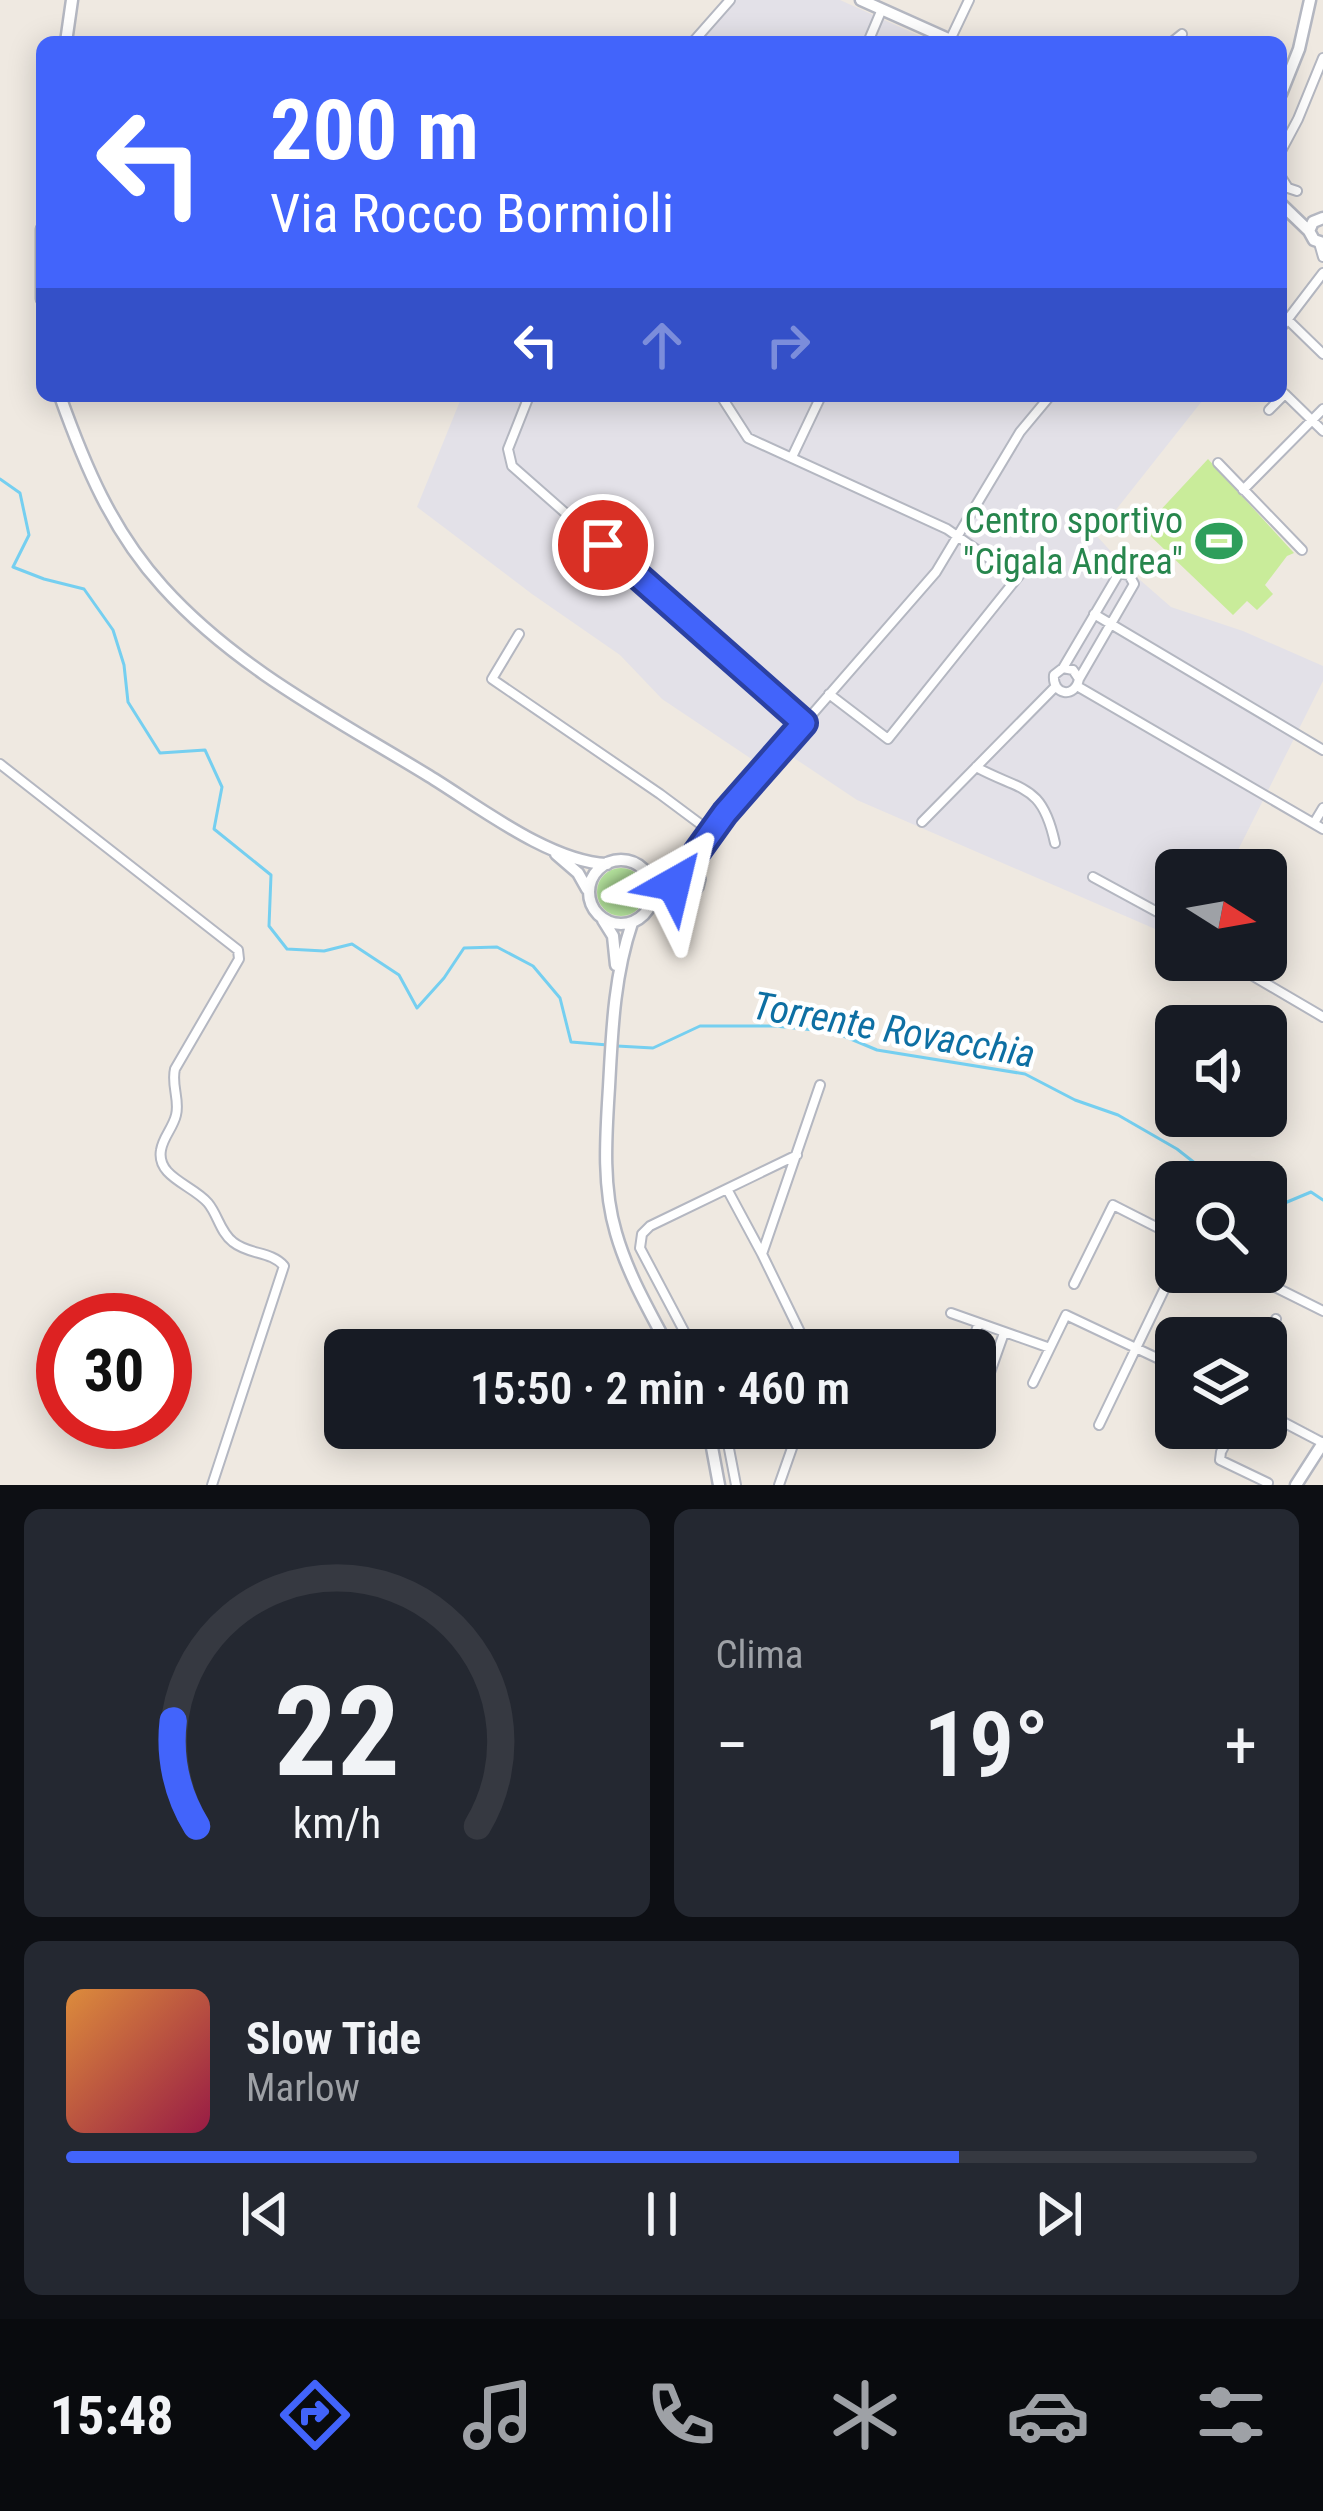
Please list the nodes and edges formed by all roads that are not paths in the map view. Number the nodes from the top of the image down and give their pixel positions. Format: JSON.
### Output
{"nodes":[{"id":1,"x":72,"y":0,"type":"edge"},
{"id":2,"x":730,"y":0,"type":"edge"},
{"id":3,"x":861,"y":0,"type":"edge"},
{"id":4,"x":970,"y":0,"type":"edge"},
{"id":5,"x":1310,"y":0,"type":"edge"},
{"id":6,"x":882,"y":9,"type":"junction"},
{"id":7,"x":1182,"y":34,"type":"dead end"},
{"id":8,"x":67,"y":36,"type":"edge"},
{"id":9,"x":698,"y":36,"type":"edge"},
{"id":10,"x":871,"y":36,"type":"edge"},
{"id":11,"x":942,"y":36,"type":"edge"},
{"id":12,"x":955,"y":36,"type":"edge"},
{"id":13,"x":1180,"y":36,"type":"edge"},
{"id":14,"x":1323,"y":58,"type":"edge"},
{"id":15,"x":1287,"y":79,"type":"edge"},
{"id":16,"x":1287,"y":140,"type":"edge"},
{"id":17,"x":1287,"y":186,"type":"edge"},
{"id":18,"x":1297,"y":191,"type":"dead end"},
{"id":19,"x":1287,"y":207,"type":"edge"},
{"id":20,"x":1319,"y":221,"type":"edge"},
{"id":21,"x":1321,"y":243,"type":"edge"},
{"id":22,"x":1323,"y":257,"type":"edge"},
{"id":23,"x":1323,"y":273,"type":"edge"},
{"id":24,"x":1287,"y":320,"type":"edge"},
{"id":25,"x":1287,"y":326,"type":"edge"},
{"id":26,"x":1323,"y":354,"type":"edge"},
{"id":27,"x":1287,"y":396,"type":"edge"},
{"id":28,"x":62,"y":402,"type":"edge"},
{"id":29,"x":527,"y":402,"type":"edge"},
{"id":30,"x":724,"y":402,"type":"edge"},
{"id":31,"x":818,"y":402,"type":"edge"},
{"id":32,"x":1043,"y":402,"type":"edge"},
{"id":33,"x":1277,"y":402,"type":"edge"},
{"id":34,"x":1323,"y":409,"type":"edge"},
{"id":35,"x":1269,"y":410,"type":"dead end"},
{"id":36,"x":1312,"y":420,"type":"junction"},
{"id":37,"x":1323,"y":431,"type":"edge"},
{"id":38,"x":792,"y":458,"type":"junction"},
{"id":39,"x":1218,"y":463,"type":"dead end"},
{"id":40,"x":1243,"y":490,"type":"junction"},
{"id":41,"x":959,"y":536,"type":"junction"},
{"id":42,"x":1302,"y":550,"type":"dead end"},
{"id":43,"x":1033,"y":558,"type":"dead end"},
{"id":44,"x":1017,"y":578,"type":"junction"},
{"id":45,"x":1094,"y":614,"type":"junction"},
{"id":46,"x":1110,"y":624,"type":"junction"},
{"id":47,"x":519,"y":634,"type":"dead end"},
{"id":48,"x":1063,"y":668,"type":"junction"},
{"id":49,"x":1078,"y":683,"type":"junction"},
{"id":50,"x":1055,"y":687,"type":"junction"},
{"id":51,"x":829,"y":694,"type":"junction"},
{"id":52,"x":804,"y":723,"type":"junction"},
{"id":53,"x":1323,"y":750,"type":"edge"},
{"id":54,"x":0,"y":764,"type":"edge"},
{"id":55,"x":976,"y":766,"type":"junction"},
{"id":56,"x":1323,"y":808,"type":"edge"},
{"id":57,"x":922,"y":822,"type":"dead end"},
{"id":58,"x":1318,"y":826,"type":"edge"},
{"id":59,"x":710,"y":832,"type":"junction"},
{"id":60,"x":1055,"y":842,"type":"dead end"},
{"id":61,"x":549,"y":848,"type":"junction"},
{"id":62,"x":607,"y":864,"type":"junction"},
{"id":63,"x":686,"y":864,"type":"junction"},
{"id":64,"x":647,"y":873,"type":"junction"},
{"id":65,"x":1093,"y":877,"type":"dead end"},
{"id":66,"x":589,"y":895,"type":"junction"},
{"id":67,"x":685,"y":905,"type":"dead end"},
{"id":68,"x":651,"y":906,"type":"junction"},
{"id":69,"x":1155,"y":911,"type":"edge"},
{"id":70,"x":601,"y":917,"type":"junction"},
{"id":71,"x":632,"y":923,"type":"junction"},
{"id":72,"x":617,"y":980,"type":"junction"},
{"id":73,"x":1262,"y":981,"type":"edge"},
{"id":74,"x":1323,"y":1017,"type":"edge"},
{"id":75,"x":820,"y":1085,"type":"dead end"},
{"id":76,"x":797,"y":1155,"type":"junction"},
{"id":77,"x":728,"y":1189,"type":"junction"},
{"id":78,"x":1155,"y":1227,"type":"edge"},
{"id":79,"x":762,"y":1254,"type":"junction"},
{"id":80,"x":1074,"y":1284,"type":"dead end"},
{"id":81,"x":1162,"y":1293,"type":"edge"},
{"id":82,"x":1287,"y":1293,"type":"edge"},
{"id":83,"x":1323,"y":1311,"type":"edge"},
{"id":84,"x":951,"y":1313,"type":"dead end"},
{"id":85,"x":979,"y":1323,"type":"junction"},
{"id":86,"x":659,"y":1329,"type":"edge"},
{"id":87,"x":683,"y":1329,"type":"edge"},
{"id":88,"x":799,"y":1329,"type":"edge"},
{"id":89,"x":977,"y":1329,"type":"edge"},
{"id":90,"x":1004,"y":1333,"type":"junction"},
{"id":91,"x":1136,"y":1347,"type":"junction"},
{"id":92,"x":1050,"y":1348,"type":"junction"},
{"id":93,"x":996,"y":1356,"type":"edge"},
{"id":94,"x":1155,"y":1356,"type":"edge"},
{"id":95,"x":1033,"y":1383,"type":"dead end"},
{"id":96,"x":1099,"y":1426,"type":"dead end"},
{"id":97,"x":1287,"y":1429,"type":"edge"},
{"id":98,"x":712,"y":1449,"type":"edge"},
{"id":99,"x":728,"y":1449,"type":"edge"},
{"id":100,"x":791,"y":1449,"type":"edge"},
{"id":101,"x":1223,"y":1449,"type":"edge"},
{"id":102,"x":1322,"y":1456,"type":"edge"},
{"id":103,"x":1268,"y":1483,"type":"edge"},
{"id":104,"x":212,"y":1485,"type":"edge"},
{"id":105,"x":719,"y":1485,"type":"edge"},
{"id":106,"x":736,"y":1485,"type":"edge"},
{"id":107,"x":778,"y":1485,"type":"edge"},
{"id":108,"x":1297,"y":1485,"type":"edge"}],
"edges":[{"from":1,"to":8,"type":"street"},
{"from":2,"to":9,"type":"street"},
{"from":3,"to":6,"type":"street"},
{"from":4,"to":12,"type":"street"},
{"from":5,"to":15,"type":"street"},
{"from":6,"to":10,"type":"street"},
{"from":6,"to":11,"type":"street"},
{"from":7,"to":13,"type":"street"},
{"from":14,"to":16,"type":"street"},
{"from":17,"to":18,"type":"street"},
{"from":19,"to":20,"type":"street"},
{"from":20,"to":21,"type":"street"},
{"from":21,"to":22,"type":"street"},
{"from":23,"to":24,"type":"street"},
{"from":25,"to":26,"type":"street"},
{"from":27,"to":36,"type":"street"},
{"from":28,"to":61,"type":"street"},
{"from":29,"to":52,"type":"street"},
{"from":30,"to":38,"type":"street"},
{"from":31,"to":38,"type":"street"},
{"from":32,"to":41,"type":"street"},
{"from":33,"to":35,"type":"street"},
{"from":34,"to":36,"type":"street"},
{"from":36,"to":37,"type":"street"},
{"from":36,"to":40,"type":"street"},
{"from":38,"to":41,"type":"street"},
{"from":39,"to":40,"type":"street"},
{"from":40,"to":42,"type":"street"},
{"from":41,"to":44,"type":"street"},
{"from":41,"to":51,"type":"street"},
{"from":43,"to":44,"type":"street"},
{"from":44,"to":51,"type":"street"},
{"from":45,"to":46,"type":"street"},
{"from":45,"to":46,"type":"street"},
{"from":45,"to":48,"type":"street"},
{"from":46,"to":49,"type":"street"},
{"from":46,"to":53,"type":"street"},
{"from":47,"to":59,"type":"street"},
{"from":48,"to":49,"type":"street"},
{"from":48,"to":50,"type":"street"},
{"from":49,"to":50,"type":"street"},
{"from":49,"to":58,"type":"street"},
{"from":50,"to":55,"type":"street"},
{"from":51,"to":52,"type":"street"},
{"from":52,"to":59,"type":"street"},
{"from":54,"to":104,"type":"street"},
{"from":55,"to":57,"type":"street"},
{"from":55,"to":60,"type":"street"},
{"from":56,"to":58,"type":"street"},
{"from":59,"to":63,"type":"street"},
{"from":61,"to":62,"type":"street"},
{"from":61,"to":66,"type":"street"},
{"from":62,"to":64,"type":"street"},
{"from":62,"to":66,"type":"street"},
{"from":63,"to":64,"type":"street"},
{"from":63,"to":67,"type":"street"},
{"from":63,"to":68,"type":"street"},
{"from":64,"to":68,"type":"street"},
{"from":65,"to":69,"type":"street"},
{"from":66,"to":70,"type":"street"},
{"from":68,"to":71,"type":"street"},
{"from":70,"to":71,"type":"street"},
{"from":70,"to":72,"type":"street"},
{"from":71,"to":72,"type":"street"},
{"from":72,"to":86,"type":"street"},
{"from":73,"to":74,"type":"street"},
{"from":75,"to":76,"type":"street"},
{"from":76,"to":77,"type":"street"},
{"from":76,"to":79,"type":"street"},
{"from":77,"to":79,"type":"street"},
{"from":77,"to":87,"type":"street"},
{"from":78,"to":80,"type":"street"},
{"from":79,"to":88,"type":"street"},
{"from":81,"to":91,"type":"street"},
{"from":82,"to":83,"type":"street"},
{"from":84,"to":85,"type":"street"},
{"from":85,"to":89,"type":"street"},
{"from":85,"to":90,"type":"street"},
{"from":90,"to":92,"type":"street"},
{"from":90,"to":93,"type":"street"},
{"from":91,"to":92,"type":"street"},
{"from":91,"to":94,"type":"street"},
{"from":91,"to":96,"type":"street"},
{"from":92,"to":95,"type":"street"},
{"from":97,"to":102,"type":"street"},
{"from":98,"to":105,"type":"street"},
{"from":99,"to":106,"type":"street"},
{"from":100,"to":107,"type":"street"},
{"from":101,"to":103,"type":"street"},
{"from":102,"to":108,"type":"street"}]}
